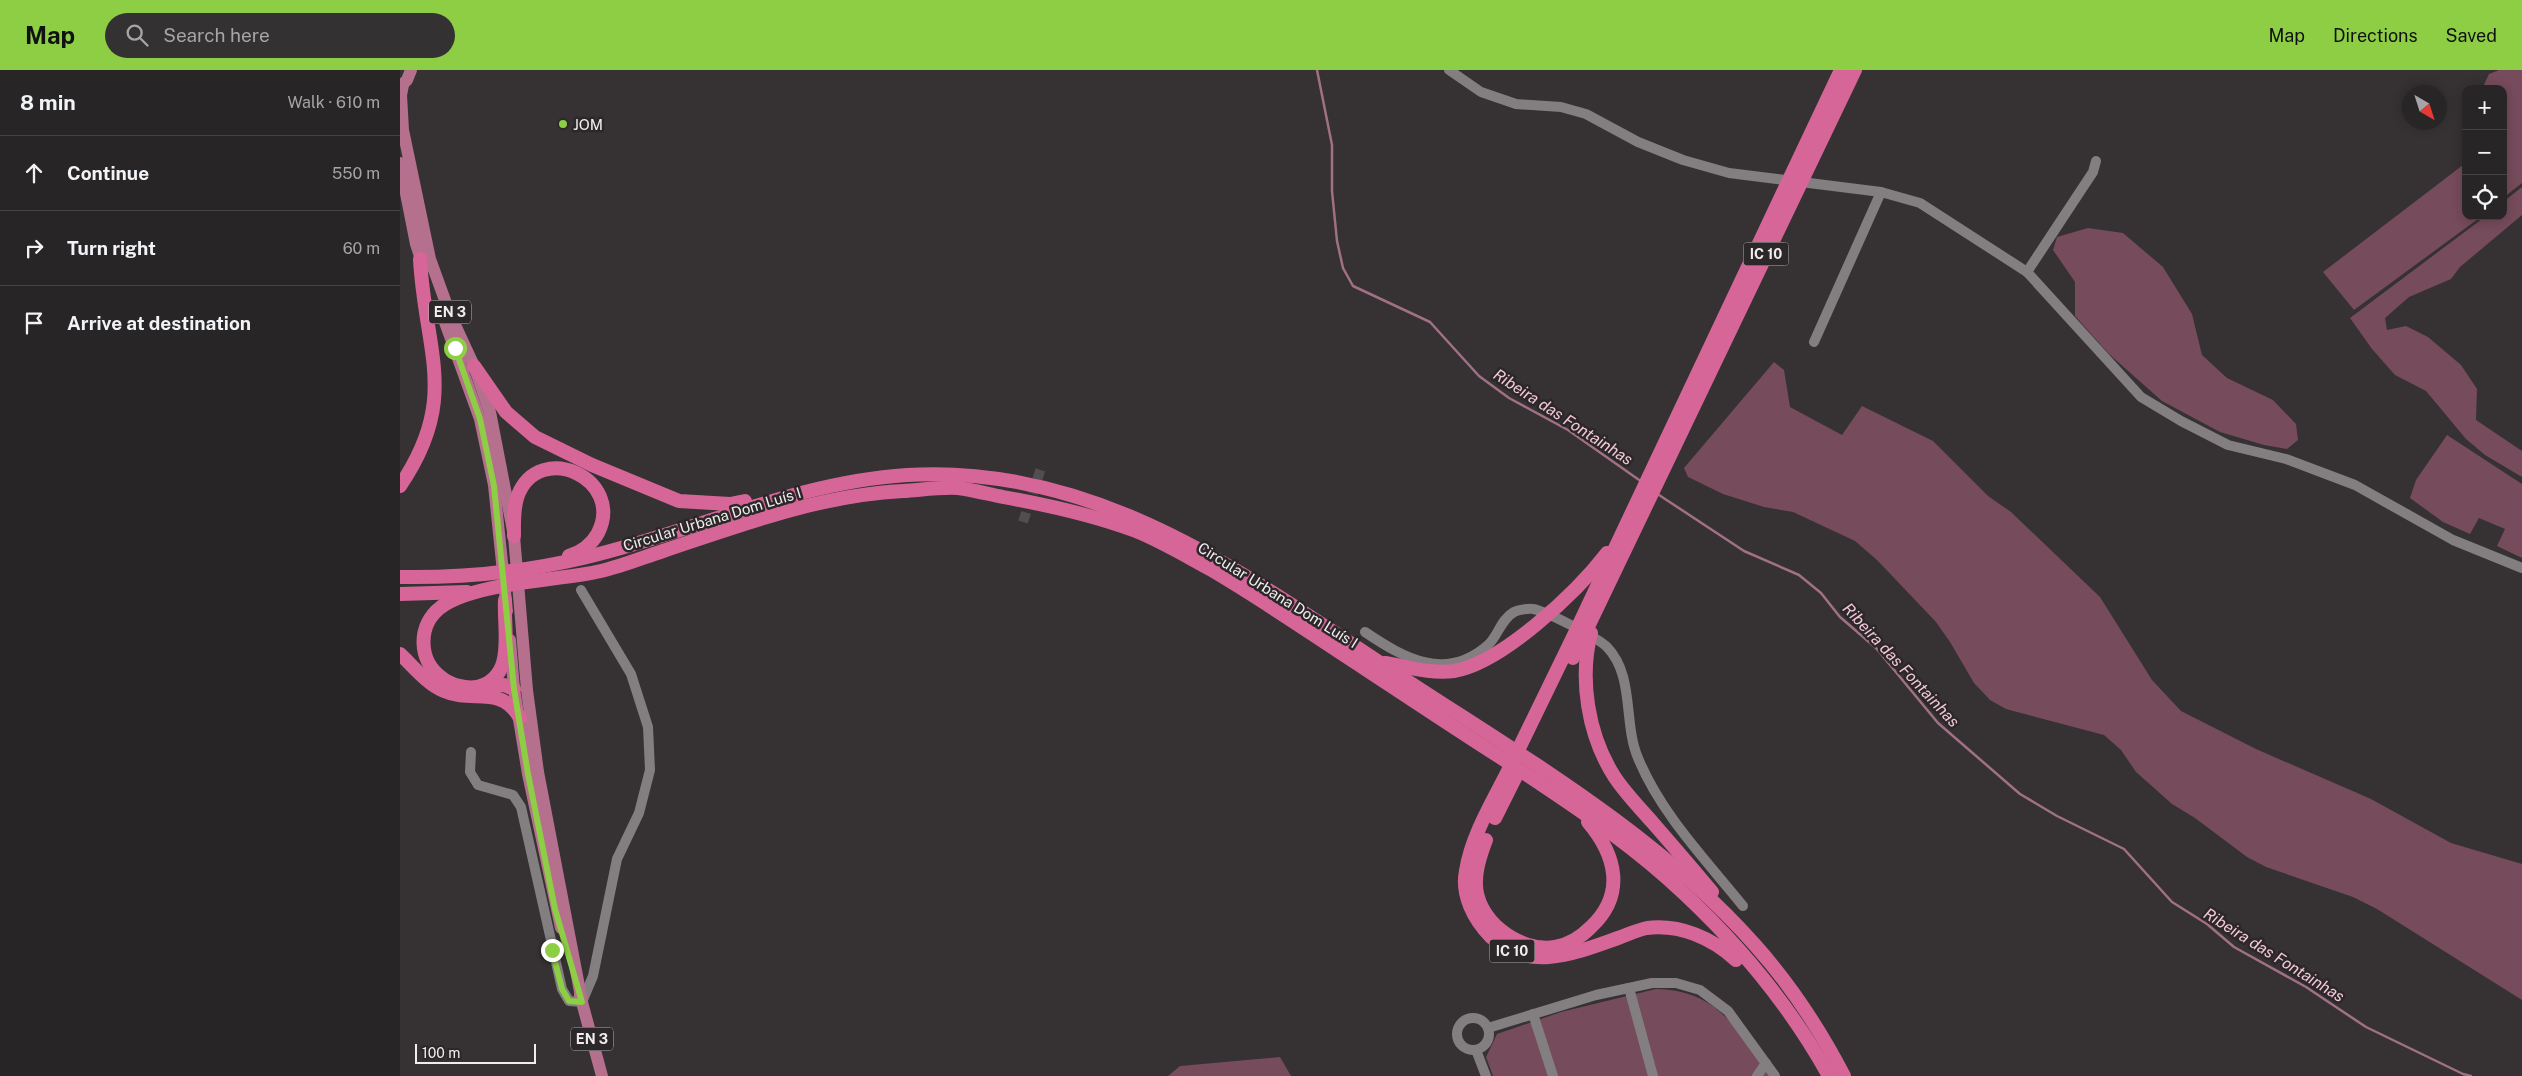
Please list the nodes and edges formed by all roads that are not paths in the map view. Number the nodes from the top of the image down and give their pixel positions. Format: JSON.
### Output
{"nodes":[{"id":1,"x":411,"y":70,"type":"edge"},
{"id":2,"x":1449,"y":70,"type":"edge"},
{"id":3,"x":1841,"y":70,"type":"edge"},
{"id":4,"x":1855,"y":70,"type":"edge"},
{"id":5,"x":402,"y":86,"type":"edge"},
{"id":6,"x":2096,"y":161,"type":"dead end"},
{"id":7,"x":400,"y":163,"type":"edge"},
{"id":8,"x":1881,"y":192,"type":"junction"},
{"id":9,"x":420,"y":259,"type":"junction"},
{"id":10,"x":2027,"y":272,"type":"junction"},
{"id":11,"x":1814,"y":342,"type":"dead end"},
{"id":12,"x":474,"y":366,"type":"junction"},
{"id":13,"x":869,"y":480,"type":"junction"},
{"id":14,"x":400,"y":486,"type":"edge"},
{"id":15,"x":1626,"y":526,"type":"junction"},
{"id":16,"x":514,"y":536,"type":"junction"},
{"id":17,"x":522,"y":568,"type":"junction"},
{"id":18,"x":2522,"y":568,"type":"edge"},
{"id":19,"x":400,"y":576,"type":"edge"},
{"id":20,"x":581,"y":590,"type":"dead end"},
{"id":21,"x":482,"y":591,"type":"junction"},
{"id":22,"x":400,"y":594,"type":"edge"},
{"id":23,"x":505,"y":600,"type":"junction"},
{"id":24,"x":1600,"y":605,"type":"junction"},
{"id":25,"x":1365,"y":632,"type":"dead end"},
{"id":26,"x":400,"y":654,"type":"edge"},
{"id":27,"x":1377,"y":661,"type":"junction"},
{"id":28,"x":526,"y":672,"type":"junction"},
{"id":29,"x":1556,"y":683,"type":"junction"},
{"id":30,"x":480,"y":686,"type":"junction"},
{"id":31,"x":514,"y":689,"type":"junction"},
{"id":32,"x":498,"y":697,"type":"junction"},
{"id":33,"x":520,"y":718,"type":"junction"},
{"id":34,"x":471,"y":752,"type":"dead end"},
{"id":35,"x":536,"y":752,"type":"junction"},
{"id":36,"x":1506,"y":754,"type":"junction"},
{"id":37,"x":1529,"y":768,"type":"junction"},
{"id":38,"x":1568,"y":802,"type":"junction"},
{"id":39,"x":1743,"y":906,"type":"dead end"},
{"id":40,"x":1755,"y":945,"type":"junction"},
{"id":41,"x":1629,"y":988,"type":"junction"},
{"id":42,"x":582,"y":1002,"type":"junction"},
{"id":43,"x":1785,"y":1008,"type":"junction"},
{"id":44,"x":1533,"y":1014,"type":"junction"},
{"id":45,"x":1488,"y":1028,"type":"junction"},
{"id":46,"x":1476,"y":1050,"type":"junction"},
{"id":47,"x":1766,"y":1063,"type":"junction"},
{"id":48,"x":602,"y":1076,"type":"edge"},
{"id":49,"x":1486,"y":1076,"type":"edge"},
{"id":50,"x":1553,"y":1076,"type":"edge"},
{"id":51,"x":1653,"y":1076,"type":"edge"},
{"id":52,"x":1757,"y":1076,"type":"edge"},
{"id":53,"x":1775,"y":1076,"type":"edge"},
{"id":54,"x":1829,"y":1076,"type":"edge"},
{"id":55,"x":1844,"y":1076,"type":"edge"}],
"edges":[{"from":1,"to":5,"type":"main road","number":"EN 3"},
{"from":2,"to":8,"type":"street"},
{"from":3,"to":15,"type":"highway","number":"IC 10"},
{"from":4,"to":24,"type":"highway","name":"IC 10","number":"IC 10"},
{"from":5,"to":12,"type":"main road","number":"EN 3"},
{"from":6,"to":10,"type":"street"},
{"from":7,"to":9,"type":"main road","number":"EN 3"},
{"from":8,"to":10,"type":"street"},
{"from":8,"to":11,"type":"street"},
{"from":9,"to":14,"type":"highway"},
{"from":9,"to":23,"type":"main road","number":"EN 3"},
{"from":10,"to":18,"type":"street"},
{"from":12,"to":13,"type":"highway"},
{"from":12,"to":16,"type":"main road","number":"EN 3"},
{"from":13,"to":17,"type":"highway","name":"Circular Urbana Dom Luís I"},
{"from":13,"to":27,"type":"highway","name":"Circular Urbana Dom Luís I"},
{"from":15,"to":27,"type":"highway","number":"IC 10"},
{"from":15,"to":29,"type":"highway","number":"IC 10"},
{"from":16,"to":17,"type":"highway"},
{"from":16,"to":28,"type":"main road","number":"EN 3"},
{"from":17,"to":19,"type":"highway"},
{"from":20,"to":42,"type":"street"},
{"from":21,"to":22,"type":"highway"},
{"from":21,"to":30,"type":"highway"},
{"from":21,"to":36,"type":"highway","name":"Circular Urbana Dom Luís I"},
{"from":23,"to":30,"type":"highway"},
{"from":23,"to":31,"type":"main road","number":"EN 3"},
{"from":24,"to":29,"type":"highway","number":"IC 10"},
{"from":24,"to":40,"type":"highway","number":"IC 10"},
{"from":25,"to":39,"type":"street"},
{"from":26,"to":32,"type":"highway"},
{"from":27,"to":36,"type":"highway","name":"Circular Urbana Dom Luís I"},
{"from":28,"to":31,"type":"main road"},
{"from":28,"to":35,"type":"main road","number":"EN 3"},
{"from":29,"to":38,"type":"highway","number":"IC 10"},
{"from":29,"to":43,"type":"highway","number":"IC 10"},
{"from":30,"to":31,"type":"highway"},
{"from":31,"to":32,"type":"highway"},
{"from":31,"to":33,"type":"main road","number":"EN 3"},
{"from":31,"to":35,"type":"main road"},
{"from":32,"to":33,"type":"highway"},
{"from":33,"to":42,"type":"main road","number":"EN 3"},
{"from":34,"to":42,"type":"street"},
{"from":35,"to":42,"type":"main road","number":"EN 3"},
{"from":36,"to":37,"type":"highway","name":"Circular Urbana Dom Luís I"},
{"from":37,"to":38,"type":"highway","name":"Circular Urbana Dom Luís I"},
{"from":37,"to":40,"type":"highway","name":"Circular Urbana Dom Luís I"},
{"from":38,"to":43,"type":"highway","name":"Circular Urbana Dom Luís I"},
{"from":40,"to":55,"type":"highway","name":"Circular Urbana Dom Luís I"},
{"from":41,"to":44,"type":"street"},
{"from":41,"to":47,"type":"street"},
{"from":41,"to":51,"type":"street"},
{"from":42,"to":48,"type":"main road","number":"EN 3"},
{"from":43,"to":54,"type":"highway","name":"Circular Urbana Dom Luís I"},
{"from":44,"to":45,"type":"street"},
{"from":44,"to":50,"type":"street"},
{"from":45,"to":46,"type":"street"},
{"from":45,"to":46,"type":"street"},
{"from":46,"to":49,"type":"street"},
{"from":47,"to":52,"type":"street"},
{"from":47,"to":53,"type":"street"}]}
